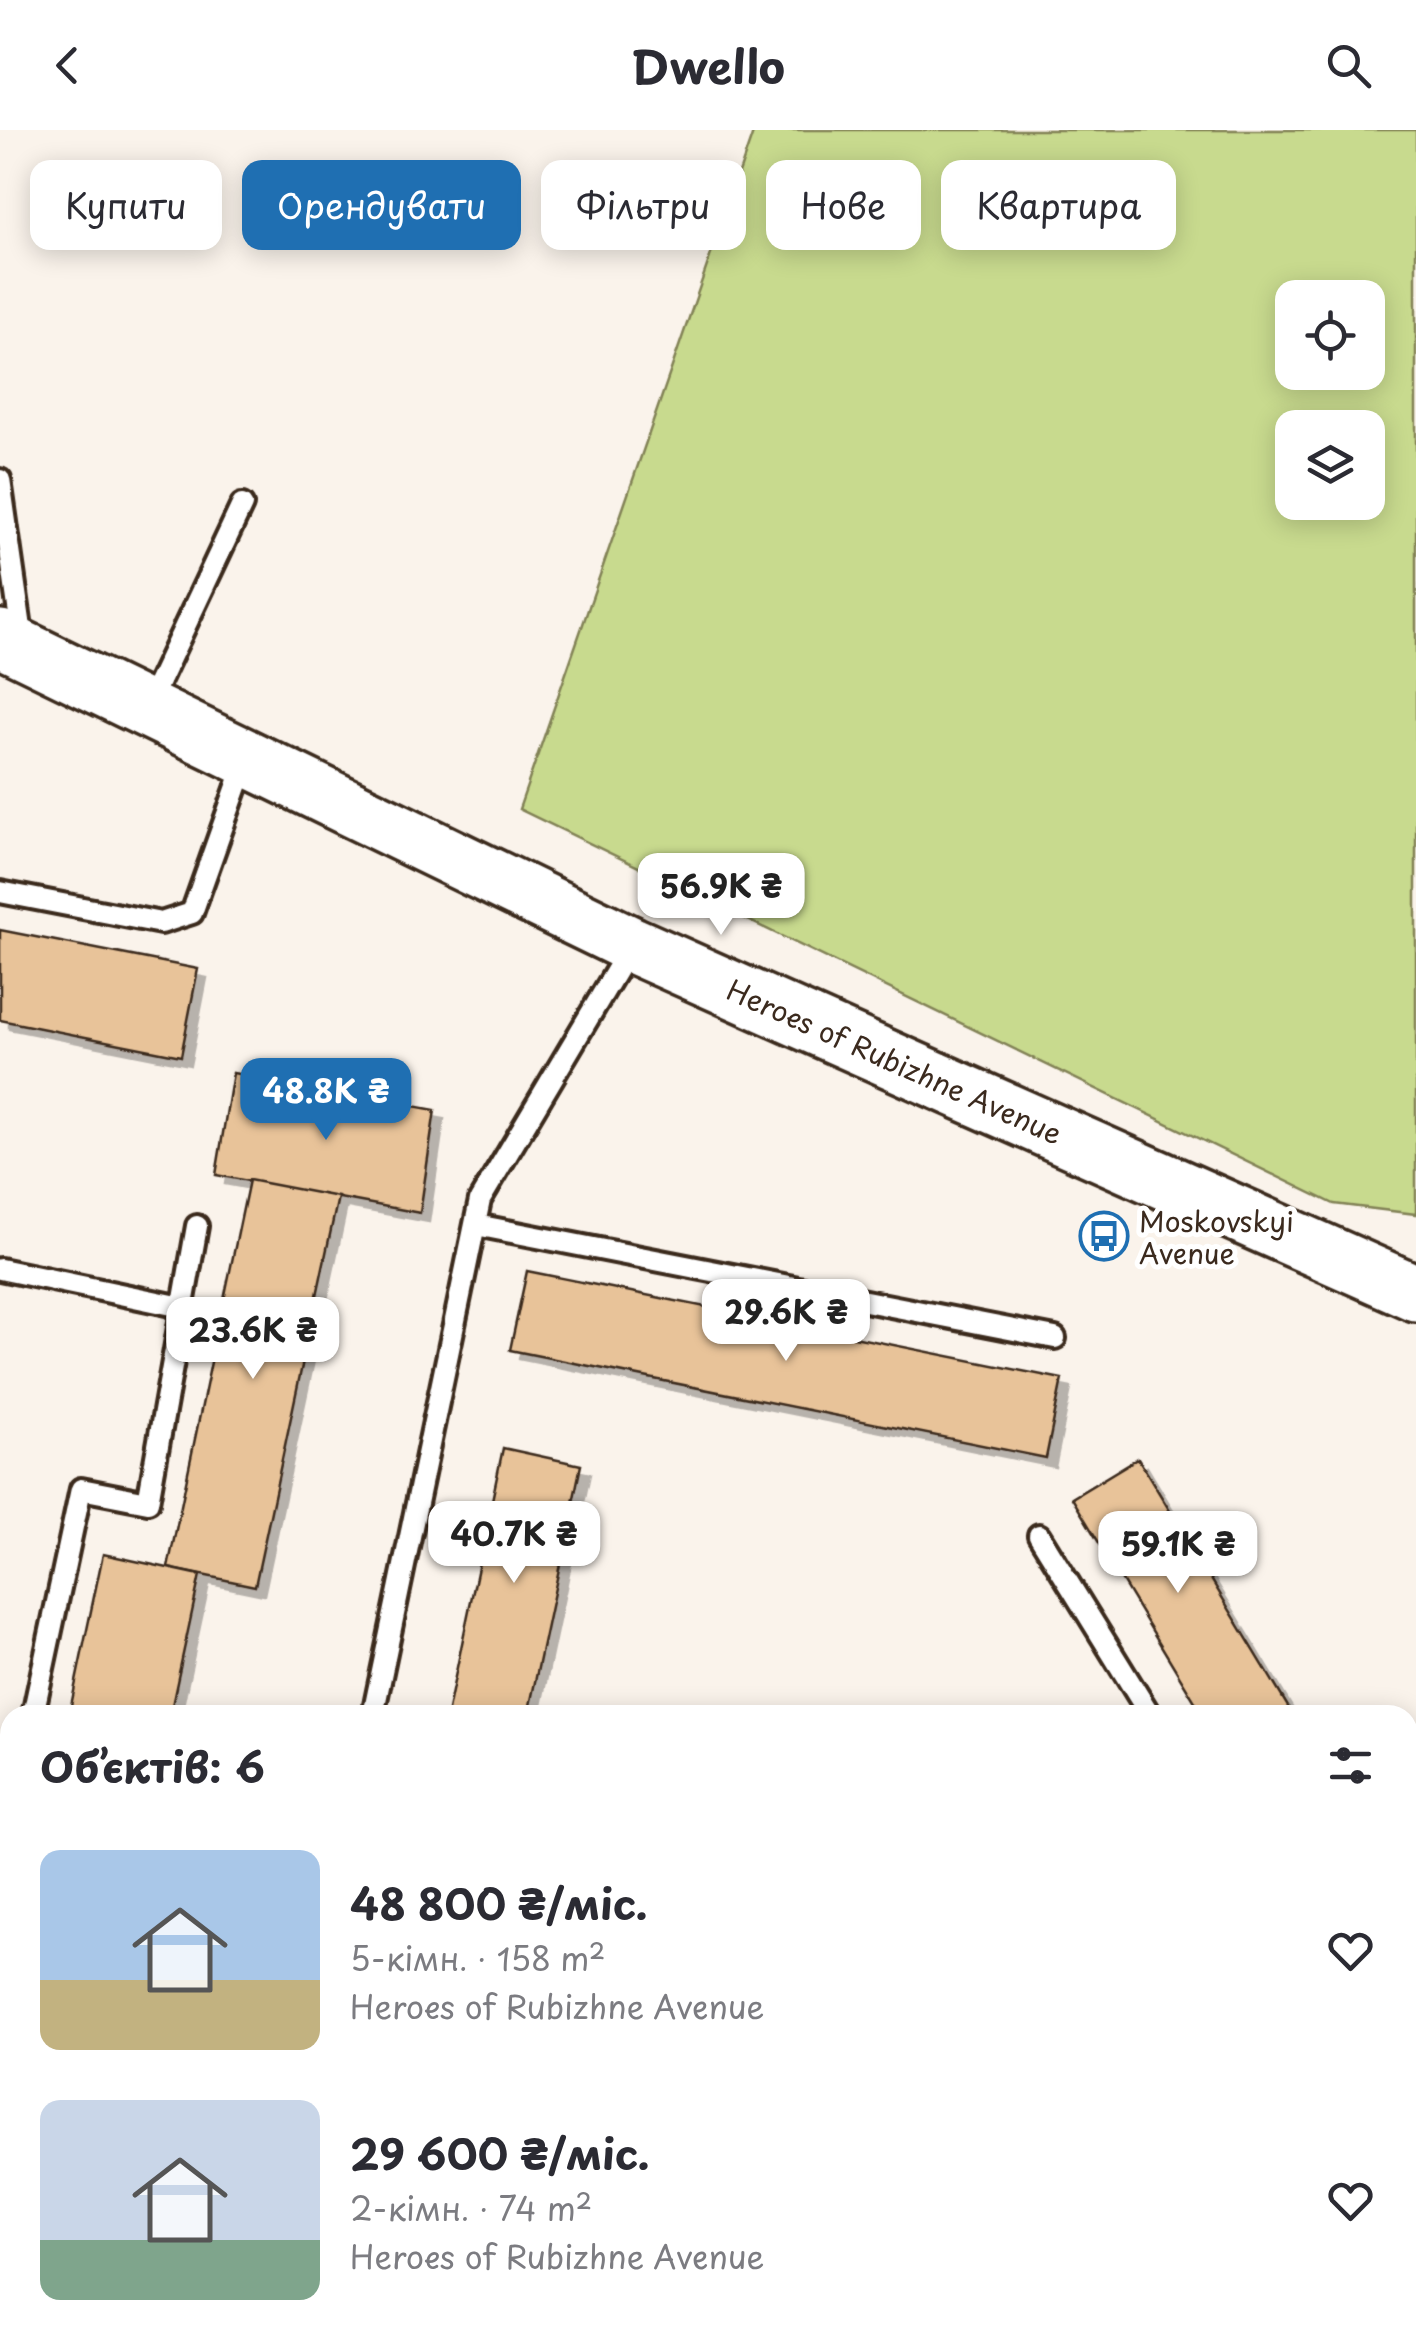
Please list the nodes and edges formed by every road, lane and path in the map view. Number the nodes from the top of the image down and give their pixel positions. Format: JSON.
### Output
{"nodes":[{"id":1,"x":0,"y":480,"type":"edge"},
{"id":2,"x":242,"y":505,"type":"dead end"},
{"id":3,"x":12,"y":644,"type":"edge"},
{"id":4,"x":145,"y":711,"type":"junction"},
{"id":5,"x":246,"y":760,"type":"junction"},
{"id":6,"x":0,"y":892,"type":"edge"},
{"id":7,"x":632,"y":944,"type":"junction"},
{"id":8,"x":476,"y":1225,"type":"junction"},
{"id":9,"x":197,"y":1226,"type":"dead end"},
{"id":10,"x":0,"y":1269,"type":"edge"},
{"id":11,"x":1416,"y":1293,"type":"edge"},
{"id":12,"x":182,"y":1307,"type":"junction"},
{"id":13,"x":1055,"y":1338,"type":"dead end"},
{"id":14,"x":1039,"y":1536,"type":"dead end"},
{"id":15,"x":35,"y":1705,"type":"edge"},
{"id":16,"x":376,"y":1705,"type":"edge"},
{"id":17,"x":1144,"y":1705,"type":"edge"}],
"edges":[{"from":1,"to":3,"type":"lane"},
{"from":2,"to":4,"type":"lane"},
{"from":3,"to":4,"type":"street","name":"Heroes of Rubizhne Avenue"},
{"from":4,"to":5,"type":"street","name":"Heroes of Rubizhne Avenue"},
{"from":5,"to":6,"type":"lane"},
{"from":5,"to":7,"type":"street","name":"Heroes of Rubizhne Avenue"},
{"from":7,"to":8,"type":"lane"},
{"from":7,"to":11,"type":"street","name":"Heroes of Rubizhne Avenue"},
{"from":8,"to":13,"type":"lane"},
{"from":8,"to":16,"type":"lane"},
{"from":9,"to":12,"type":"lane"},
{"from":10,"to":12,"type":"lane"},
{"from":12,"to":15,"type":"lane"},
{"from":14,"to":17,"type":"lane"}]}
